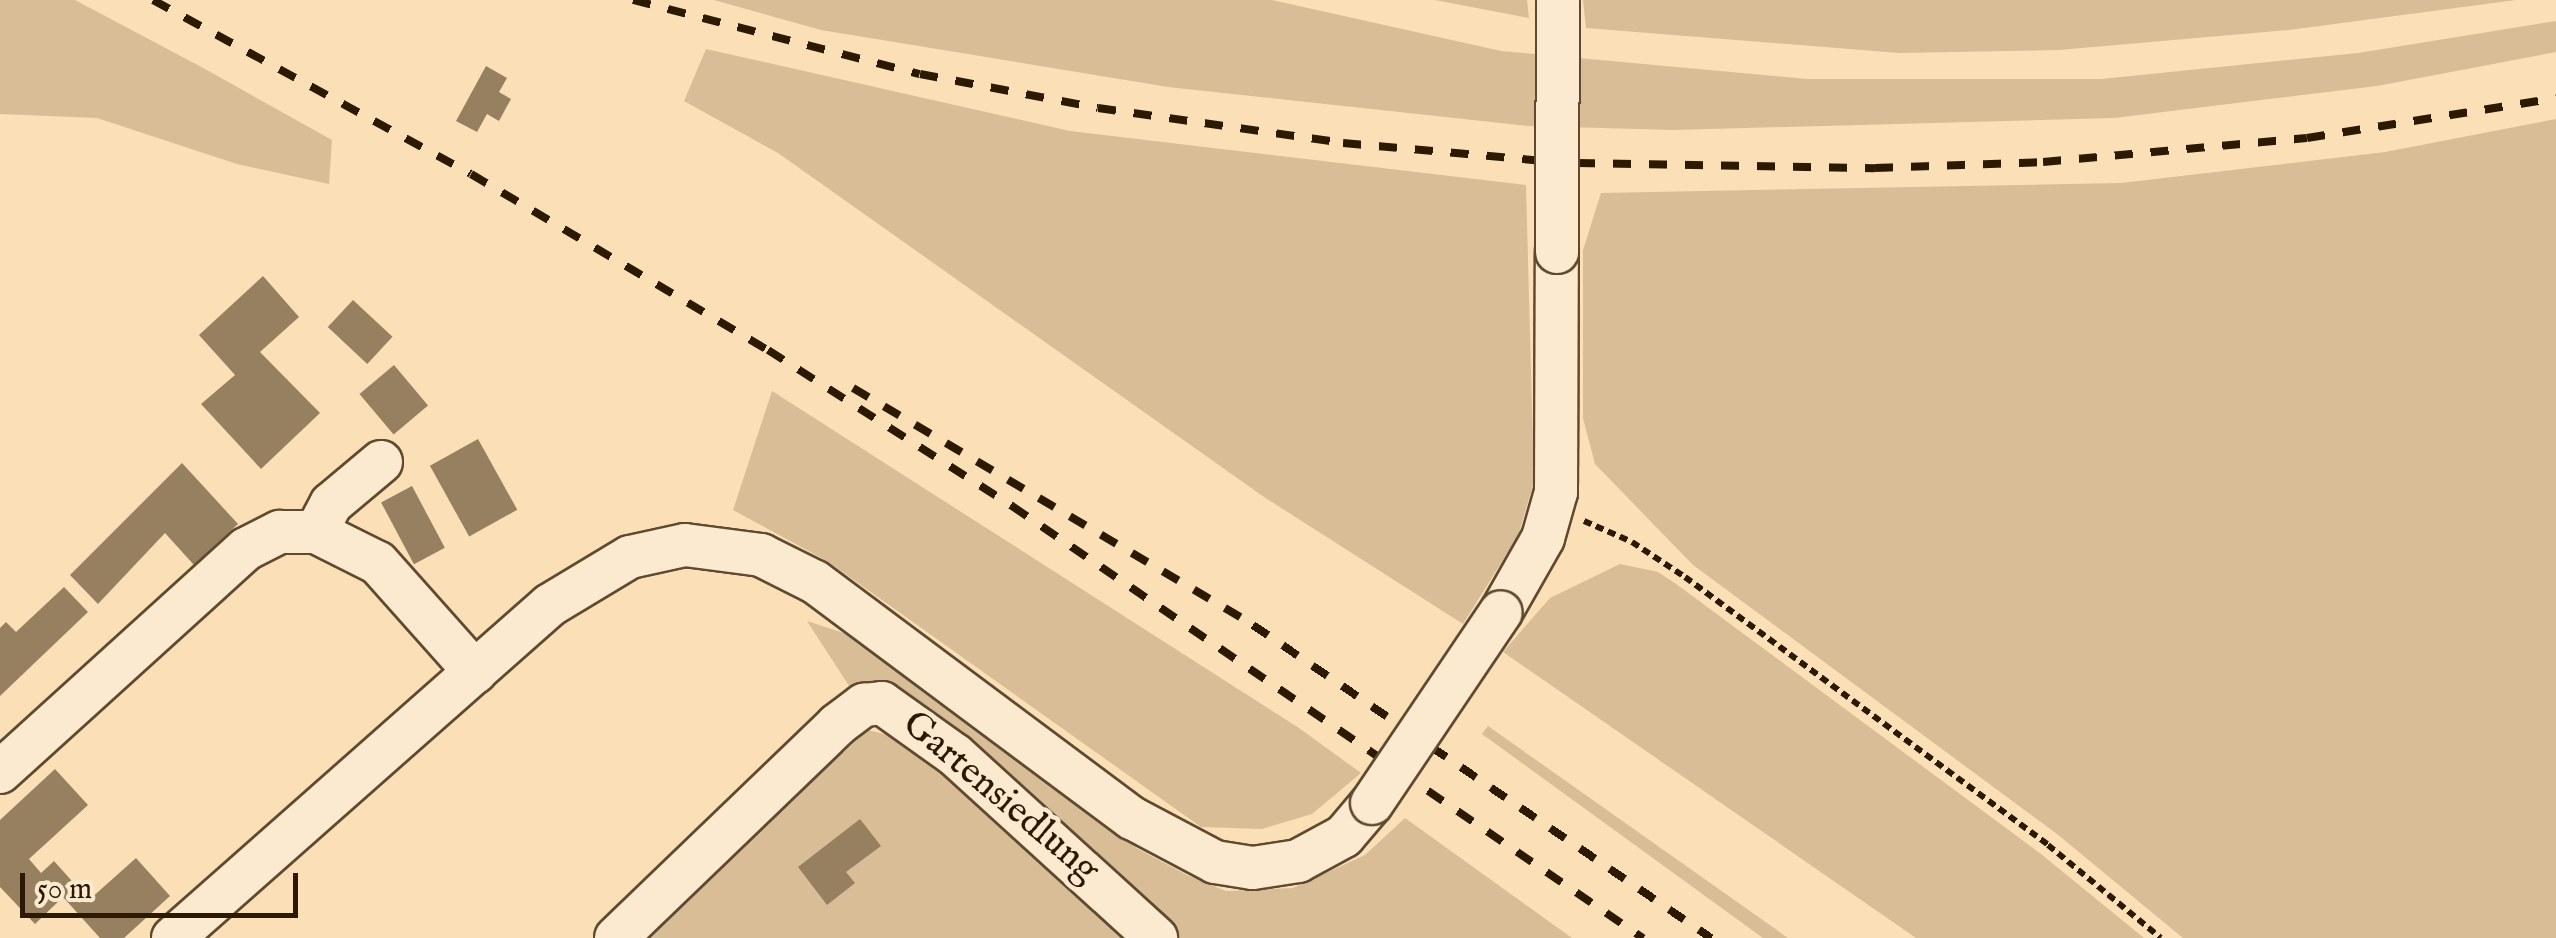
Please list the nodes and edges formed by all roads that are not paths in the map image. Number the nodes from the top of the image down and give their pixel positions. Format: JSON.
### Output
{"nodes":[{"id":1,"x":1558,"y":0,"type":"edge"},
{"id":2,"x":381,"y":462,"type":"dead end"},
{"id":3,"x":316,"y":532,"type":"junction"},
{"id":4,"x":475,"y":672,"type":"junction"},
{"id":5,"x":0,"y":772,"type":"edge"},
{"id":6,"x":173,"y":938,"type":"edge"},
{"id":7,"x":616,"y":938,"type":"edge"},
{"id":8,"x":1156,"y":938,"type":"edge"}],
"edges":[{"from":1,"to":4,"type":"street","bridge":true},
{"from":2,"to":3,"type":"street"},
{"from":3,"to":4,"type":"street"},
{"from":3,"to":5,"type":"street"},
{"from":4,"to":6,"type":"street"},
{"from":7,"to":8,"type":"street","name":"Gartensiedlung"}]}
